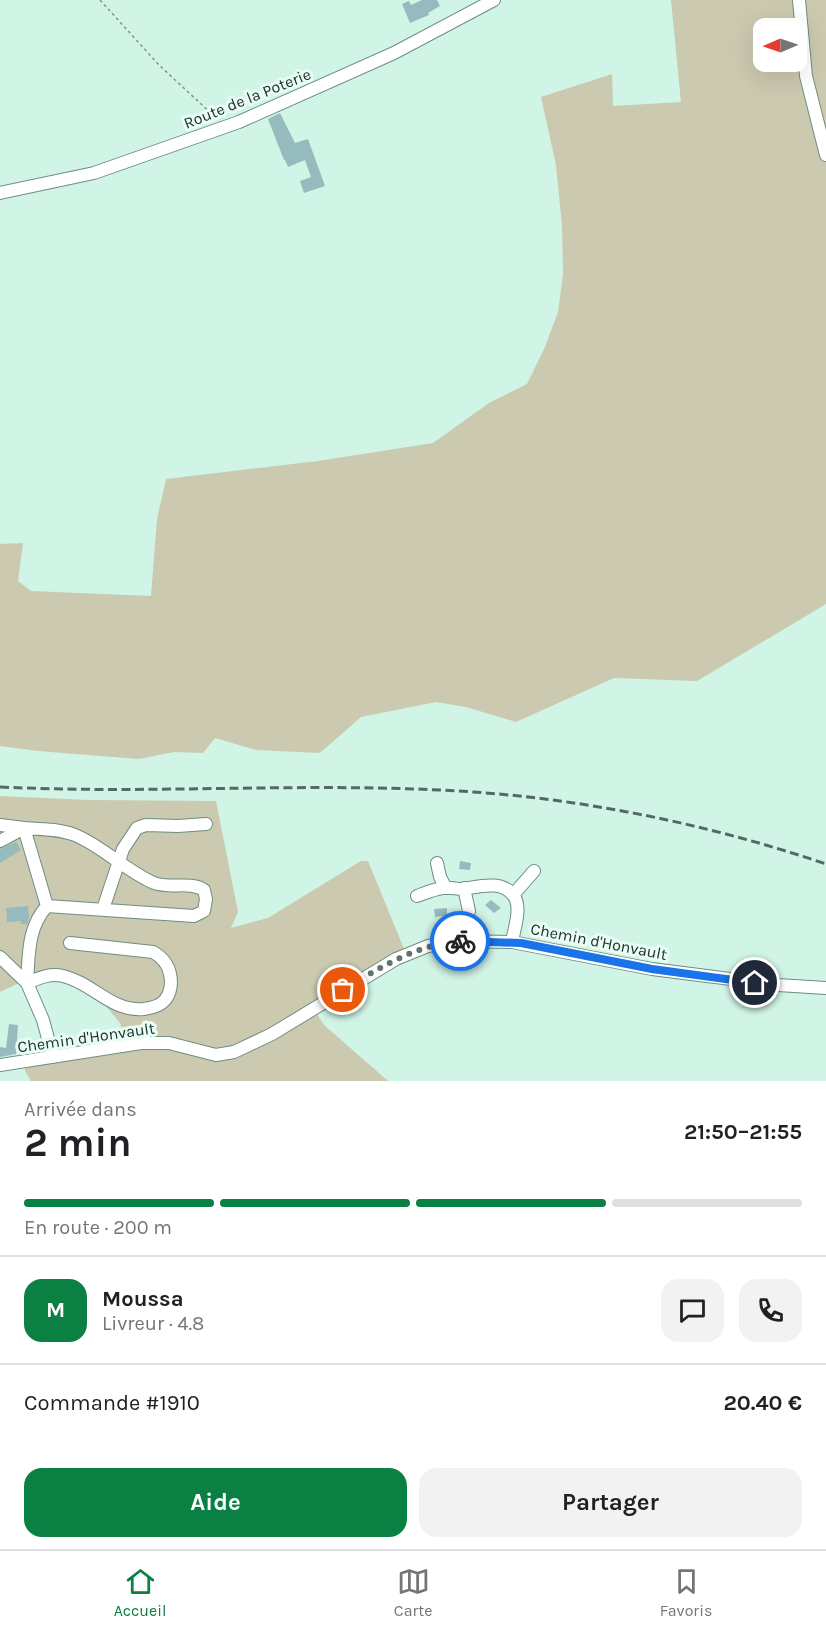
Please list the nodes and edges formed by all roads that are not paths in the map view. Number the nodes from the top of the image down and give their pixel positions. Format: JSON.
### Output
{"nodes":[{"id":1,"x":494,"y":0,"type":"edge"},
{"id":2,"x":799,"y":0,"type":"edge"},
{"id":3,"x":826,"y":154,"type":"edge"},
{"id":4,"x":0,"y":193,"type":"edge"},
{"id":5,"x":0,"y":825,"type":"edge"},
{"id":6,"x":206,"y":825,"type":"dead end"},
{"id":7,"x":24,"y":828,"type":"junction"},
{"id":8,"x":0,"y":841,"type":"edge"},
{"id":9,"x":119,"y":863,"type":"junction"},
{"id":10,"x":437,"y":863,"type":"dead end"},
{"id":11,"x":534,"y":871,"type":"dead end"},
{"id":12,"x":446,"y":888,"type":"junction"},
{"id":13,"x":464,"y":888,"type":"junction"},
{"id":14,"x":417,"y":896,"type":"dead end"},
{"id":15,"x":513,"y":896,"type":"junction"},
{"id":16,"x":47,"y":906,"type":"junction"},
{"id":17,"x":103,"y":909,"type":"junction"},
{"id":18,"x":469,"y":911,"type":"dead end"},
{"id":19,"x":512,"y":942,"type":"junction"},
{"id":20,"x":70,"y":943,"type":"dead end"},
{"id":21,"x":0,"y":957,"type":"edge"},
{"id":22,"x":27,"y":983,"type":"junction"},
{"id":23,"x":826,"y":988,"type":"edge"},
{"id":24,"x":53,"y":1057,"type":"junction"},
{"id":25,"x":0,"y":1065,"type":"edge"}],
"edges":[{"from":1,"to":4,"type":"street","name":"Route de la Poterie"},
{"from":2,"to":3,"type":"street"},
{"from":5,"to":7,"type":"street"},
{"from":6,"to":9,"type":"street"},
{"from":7,"to":8,"type":"street"},
{"from":7,"to":9,"type":"street"},
{"from":7,"to":16,"type":"street"},
{"from":9,"to":17,"type":"street"},
{"from":9,"to":17,"type":"street"},
{"from":10,"to":12,"type":"street"},
{"from":11,"to":15,"type":"street"},
{"from":12,"to":13,"type":"street"},
{"from":12,"to":14,"type":"street"},
{"from":13,"to":15,"type":"street"},
{"from":13,"to":18,"type":"street"},
{"from":15,"to":19,"type":"street"},
{"from":16,"to":17,"type":"street"},
{"from":16,"to":22,"type":"street"},
{"from":19,"to":23,"type":"street","name":"Chemin d'Honvault"},
{"from":19,"to":24,"type":"street","name":"Chemin d'Honvault"},
{"from":20,"to":22,"type":"street"},
{"from":21,"to":22,"type":"street"},
{"from":22,"to":24,"type":"street"},
{"from":24,"to":25,"type":"street","name":"Chemin d'Honvault"}]}
